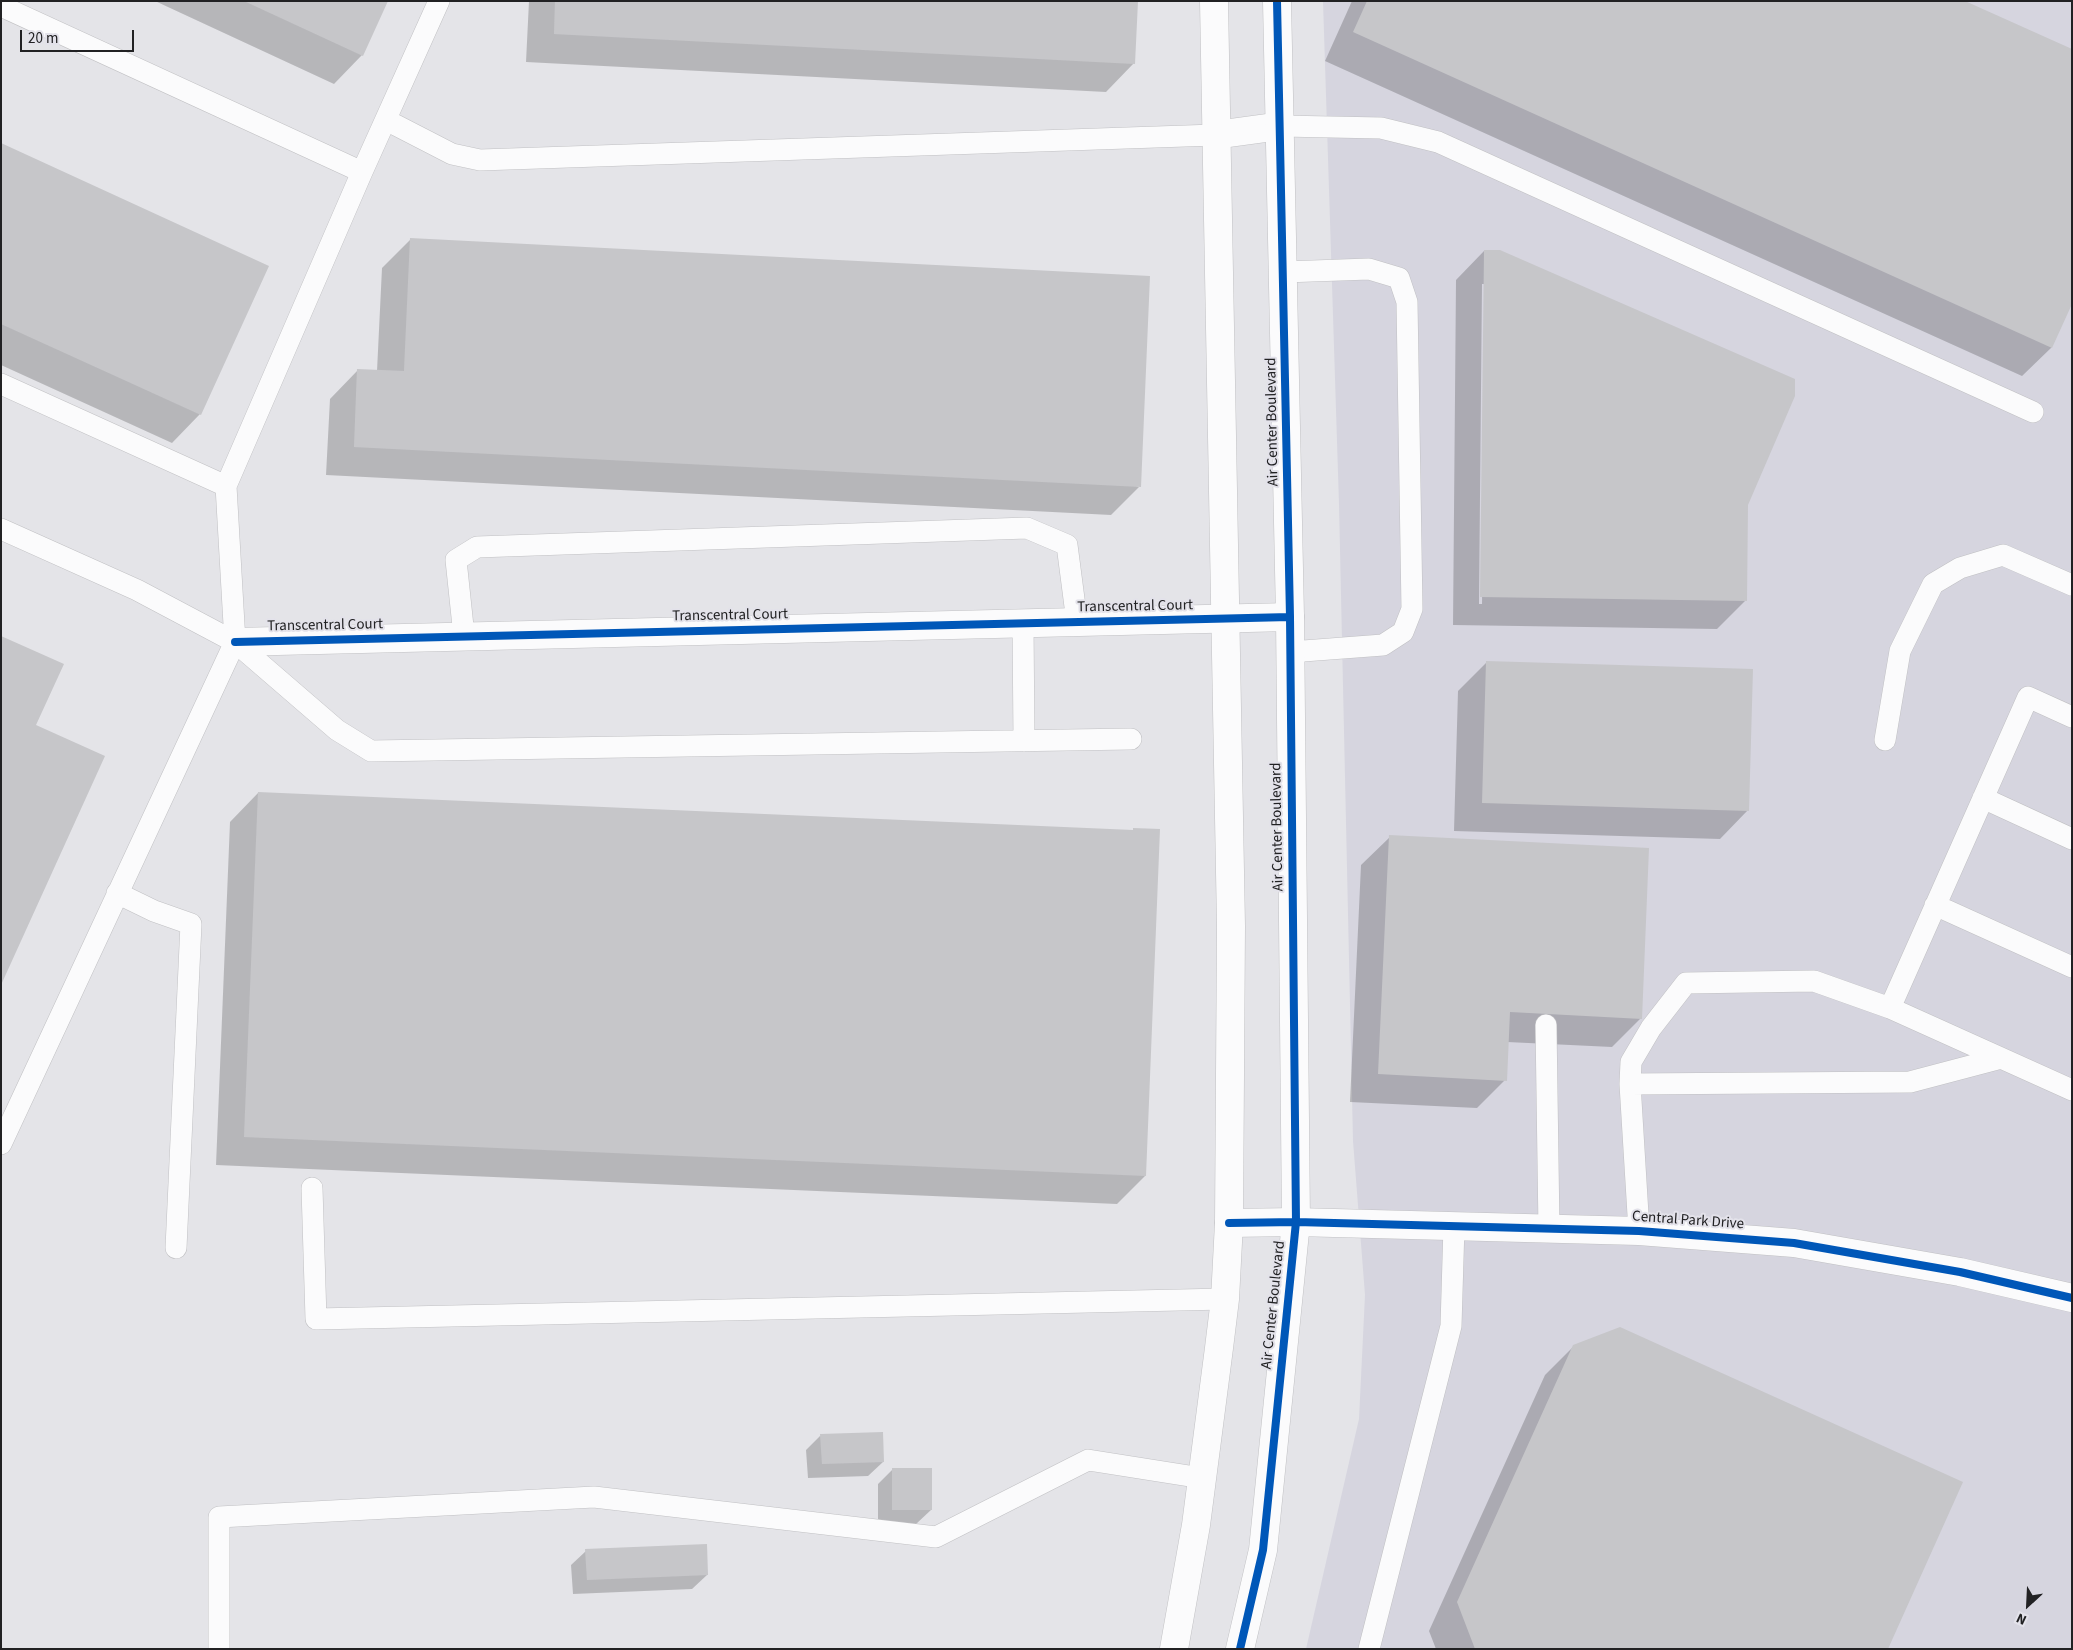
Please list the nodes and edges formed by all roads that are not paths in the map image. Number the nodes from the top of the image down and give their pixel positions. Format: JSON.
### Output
{"nodes":[{"id":1,"x":439,"y":1,"type":"edge"},
{"id":2,"x":1214,"y":1,"type":"edge"},
{"id":3,"x":1277,"y":1,"type":"edge"},
{"id":4,"x":1,"y":6,"type":"edge"},
{"id":5,"x":386,"y":120,"type":"junction"},
{"id":6,"x":1280,"y":126,"type":"junction"},
{"id":7,"x":1215,"y":136,"type":"junction"},
{"id":8,"x":362,"y":172,"type":"junction"},
{"id":9,"x":1284,"y":272,"type":"junction"},
{"id":10,"x":1,"y":384,"type":"edge"},
{"id":11,"x":2033,"y":412,"type":"dead end"},
{"id":12,"x":226,"y":486,"type":"junction"},
{"id":13,"x":1,"y":529,"type":"edge"},
{"id":14,"x":2072,"y":585,"type":"edge"},
{"id":15,"x":1290,"y":617,"type":"junction"},
{"id":16,"x":1226,"y":618,"type":"junction"},
{"id":17,"x":1077,"y":622,"type":"junction"},
{"id":18,"x":1023,"y":623,"type":"junction"},
{"id":19,"x":464,"y":636,"type":"junction"},
{"id":20,"x":235,"y":642,"type":"junction"},
{"id":21,"x":1290,"y":652,"type":"junction"},
{"id":22,"x":2072,"y":717,"type":"edge"},
{"id":23,"x":1131,"y":739,"type":"dead end"},
{"id":24,"x":1885,"y":740,"type":"dead end"},
{"id":25,"x":1024,"y":741,"type":"junction"},
{"id":26,"x":1983,"y":798,"type":"junction"},
{"id":27,"x":2072,"y":838,"type":"edge"},
{"id":28,"x":116,"y":894,"type":"junction"},
{"id":29,"x":1935,"y":905,"type":"junction"},
{"id":30,"x":2072,"y":967,"type":"edge"},
{"id":31,"x":1890,"y":1008,"type":"junction"},
{"id":32,"x":1546,"y":1025,"type":"dead end"},
{"id":33,"x":2001,"y":1058,"type":"junction"},
{"id":34,"x":1630,"y":1084,"type":"junction"},
{"id":35,"x":2072,"y":1090,"type":"edge"},
{"id":36,"x":1,"y":1144,"type":"edge"},
{"id":37,"x":312,"y":1188,"type":"dead end"},
{"id":38,"x":1229,"y":1222,"type":"junction"},
{"id":39,"x":1296,"y":1222,"type":"junction"},
{"id":40,"x":1454,"y":1226,"type":"junction"},
{"id":41,"x":1549,"y":1229,"type":"junction"},
{"id":42,"x":1639,"y":1231,"type":"junction"},
{"id":43,"x":176,"y":1248,"type":"dead end"},
{"id":44,"x":2072,"y":1298,"type":"edge"},
{"id":45,"x":1225,"y":1299,"type":"junction"},
{"id":46,"x":1202,"y":1478,"type":"junction"},
{"id":47,"x":219,"y":1649,"type":"edge"},
{"id":48,"x":1174,"y":1649,"type":"edge"},
{"id":49,"x":1240,"y":1649,"type":"edge"},
{"id":50,"x":1369,"y":1649,"type":"edge"}],
"edges":[{"from":1,"to":5,"type":"lane"},
{"from":2,"to":7,"type":"street"},
{"from":3,"to":6,"type":"street","name":"Air Center Boulevard"},
{"from":4,"to":8,"type":"lane"},
{"from":5,"to":7,"type":"lane"},
{"from":5,"to":8,"type":"lane"},
{"from":6,"to":7,"type":"street"},
{"from":6,"to":9,"type":"street","name":"Air Center Boulevard"},
{"from":6,"to":11,"type":"lane"},
{"from":7,"to":16,"type":"street"},
{"from":8,"to":12,"type":"lane"},
{"from":9,"to":15,"type":"street","name":"Air Center Boulevard"},
{"from":9,"to":21,"type":"lane"},
{"from":10,"to":12,"type":"lane"},
{"from":12,"to":20,"type":"lane"},
{"from":13,"to":20,"type":"lane"},
{"from":14,"to":24,"type":"lane"},
{"from":15,"to":16,"type":"street","name":"Transcentral Court"},
{"from":15,"to":21,"type":"street","name":"Air Center Boulevard"},
{"from":16,"to":17,"type":"street","name":"Transcentral Court"},
{"from":16,"to":38,"type":"street"},
{"from":17,"to":18,"type":"street","name":"Transcentral Court"},
{"from":17,"to":19,"type":"lane"},
{"from":18,"to":19,"type":"street","name":"Transcentral Court"},
{"from":18,"to":25,"type":"lane"},
{"from":19,"to":20,"type":"street","name":"Transcentral Court"},
{"from":20,"to":25,"type":"lane"},
{"from":20,"to":28,"type":"lane"},
{"from":21,"to":39,"type":"street","name":"Air Center Boulevard"},
{"from":22,"to":26,"type":"lane"},
{"from":23,"to":25,"type":"lane"},
{"from":26,"to":27,"type":"lane"},
{"from":26,"to":29,"type":"lane"},
{"from":28,"to":36,"type":"lane"},
{"from":28,"to":43,"type":"lane"},
{"from":29,"to":30,"type":"lane"},
{"from":29,"to":31,"type":"lane"},
{"from":31,"to":33,"type":"lane"},
{"from":31,"to":34,"type":"lane"},
{"from":32,"to":41,"type":"lane"},
{"from":33,"to":34,"type":"lane"},
{"from":33,"to":35,"type":"lane"},
{"from":34,"to":42,"type":"lane"},
{"from":37,"to":45,"type":"lane"},
{"from":38,"to":39,"type":"street","name":"Central Park Drive"},
{"from":38,"to":45,"type":"street"},
{"from":39,"to":40,"type":"street","name":"Central Park Drive"},
{"from":39,"to":49,"type":"street","name":"Air Center Boulevard"},
{"from":40,"to":41,"type":"street","name":"Central Park Drive"},
{"from":40,"to":50,"type":"lane"},
{"from":41,"to":42,"type":"street","name":"Central Park Drive"},
{"from":42,"to":44,"type":"street","name":"Central Park Drive"},
{"from":45,"to":46,"type":"street"},
{"from":46,"to":47,"type":"lane"},
{"from":46,"to":48,"type":"street"}]}
